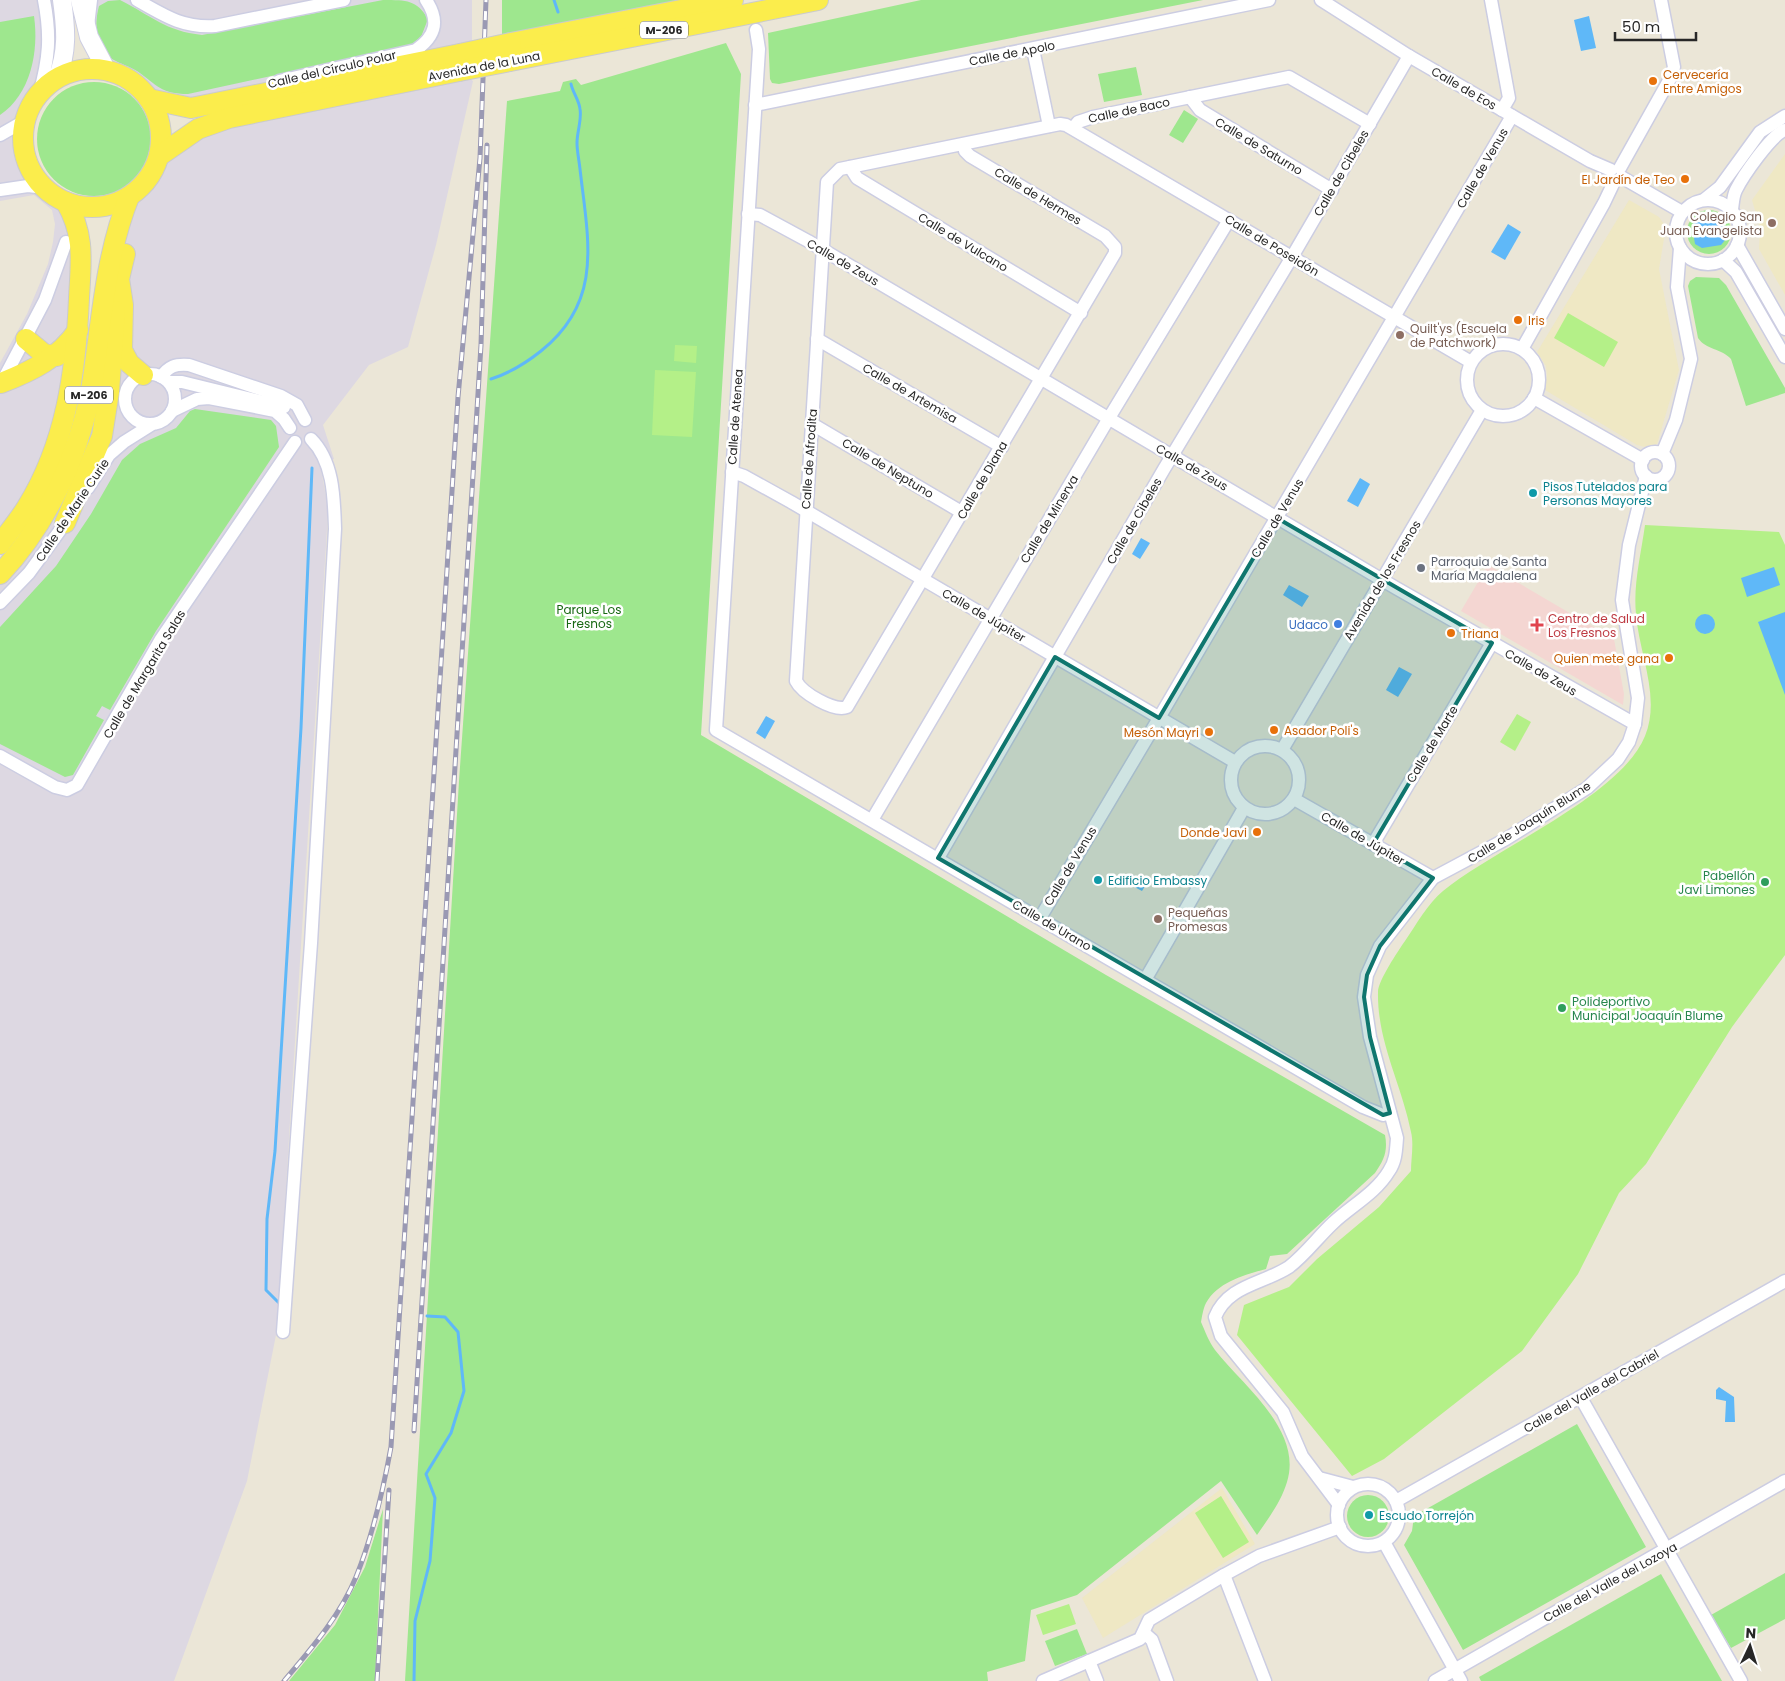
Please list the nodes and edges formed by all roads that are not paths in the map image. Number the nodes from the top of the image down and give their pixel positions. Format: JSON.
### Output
{"nodes":[{"id":1,"x":44,"y":0,"type":"edge"},
{"id":2,"x":62,"y":0,"type":"edge"},
{"id":3,"x":137,"y":0,"type":"edge"},
{"id":4,"x":344,"y":0,"type":"edge"},
{"id":5,"x":426,"y":0,"type":"edge"},
{"id":6,"x":734,"y":0,"type":"edge"},
{"id":7,"x":818,"y":0,"type":"edge"},
{"id":8,"x":1269,"y":0,"type":"edge"},
{"id":9,"x":1321,"y":0,"type":"edge"},
{"id":10,"x":1491,"y":0,"type":"edge"},
{"id":11,"x":1661,"y":0,"type":"edge"},
{"id":12,"x":90,"y":1,"type":"edge"},
{"id":13,"x":756,"y":30,"type":"dead end"},
{"id":14,"x":1033,"y":49,"type":"junction"},
{"id":15,"x":511,"y":52,"type":"junction"},
{"id":16,"x":1409,"y":56,"type":"junction"},
{"id":17,"x":460,"y":62,"type":"junction"},
{"id":18,"x":107,"y":71,"type":"junction"},
{"id":19,"x":57,"y":79,"type":"junction"},
{"id":20,"x":39,"y":94,"type":"junction"},
{"id":21,"x":1190,"y":97,"type":"junction"},
{"id":22,"x":149,"y":99,"type":"junction"},
{"id":23,"x":755,"y":105,"type":"junction"},
{"id":24,"x":191,"y":108,"type":"junction"},
{"id":25,"x":1507,"y":113,"type":"junction"},
{"id":26,"x":1785,"y":116,"type":"edge"},
{"id":27,"x":26,"y":120,"type":"junction"},
{"id":28,"x":1370,"y":124,"type":"junction"},
{"id":29,"x":1049,"y":126,"type":"junction"},
{"id":30,"x":1073,"y":128,"type":"junction"},
{"id":31,"x":1785,"y":130,"type":"edge"},
{"id":32,"x":0,"y":135,"type":"edge"},
{"id":33,"x":964,"y":145,"type":"junction"},
{"id":34,"x":159,"y":156,"type":"junction"},
{"id":35,"x":850,"y":166,"type":"junction"},
{"id":36,"x":1617,"y":175,"type":"junction"},
{"id":37,"x":827,"y":182,"type":"joint"},
{"id":38,"x":45,"y":188,"type":"junction"},
{"id":39,"x":0,"y":190,"type":"edge"},
{"id":40,"x":1332,"y":190,"type":"junction"},
{"id":41,"x":136,"y":191,"type":"junction"},
{"id":42,"x":1705,"y":199,"type":"junction"},
{"id":43,"x":66,"y":202,"type":"junction"},
{"id":44,"x":1732,"y":210,"type":"junction"},
{"id":45,"x":1682,"y":212,"type":"junction"},
{"id":46,"x":748,"y":214,"type":"junction"},
{"id":47,"x":1229,"y":220,"type":"junction"},
{"id":48,"x":66,"y":242,"type":"dead end"},
{"id":49,"x":1738,"y":245,"type":"junction"},
{"id":50,"x":1115,"y":247,"type":"joint"},
{"id":51,"x":1680,"y":248,"type":"junction"},
{"id":52,"x":822,"y":250,"type":"junction"},
{"id":53,"x":1292,"y":257,"type":"junction"},
{"id":54,"x":1723,"y":260,"type":"junction"},
{"id":55,"x":1698,"y":262,"type":"junction"},
{"id":56,"x":119,"y":279,"type":"junction"},
{"id":57,"x":1677,"y":280,"type":"junction"},
{"id":58,"x":1081,"y":313,"type":"junction"},
{"id":59,"x":1395,"y":317,"type":"junction"},
{"id":60,"x":1785,"y":329,"type":"edge"},
{"id":61,"x":78,"y":330,"type":"junction"},
{"id":62,"x":26,"y":339,"type":"junction"},
{"id":63,"x":817,"y":339,"type":"junction"},
{"id":64,"x":1522,"y":349,"type":"junction"},
{"id":65,"x":57,"y":356,"type":"junction"},
{"id":66,"x":1785,"y":357,"type":"edge"},
{"id":67,"x":1471,"y":362,"type":"junction"},
{"id":68,"x":158,"y":378,"type":"junction"},
{"id":69,"x":1042,"y":378,"type":"junction"},
{"id":70,"x":1,"y":384,"type":"edge"},
{"id":71,"x":1534,"y":398,"type":"junction"},
{"id":72,"x":1482,"y":410,"type":"junction"},
{"id":73,"x":172,"y":411,"type":"junction"},
{"id":74,"x":1109,"y":418,"type":"junction"},
{"id":75,"x":298,"y":423,"type":"junction"},
{"id":76,"x":812,"y":424,"type":"junction"},
{"id":77,"x":151,"y":425,"type":"junction"},
{"id":78,"x":311,"y":439,"type":"junction"},
{"id":79,"x":295,"y":442,"type":"junction"},
{"id":80,"x":1002,"y":447,"type":"junction"},
{"id":81,"x":1662,"y":454,"type":"junction"},
{"id":82,"x":1172,"y":456,"type":"junction"},
{"id":83,"x":1643,"y":460,"type":"junction"},
{"id":84,"x":732,"y":472,"type":"junction"},
{"id":85,"x":1646,"y":476,"type":"junction"},
{"id":86,"x":806,"y":510,"type":"junction"},
{"id":87,"x":963,"y":513,"type":"junction"},
{"id":88,"x":1277,"y":518,"type":"junction"},
{"id":89,"x":65,"y":523,"type":"junction"},
{"id":90,"x":0,"y":544,"type":"edge"},
{"id":91,"x":0,"y":574,"type":"edge"},
{"id":92,"x":924,"y":580,"type":"junction"},
{"id":93,"x":1382,"y":580,"type":"junction"},
{"id":94,"x":0,"y":603,"type":"edge"},
{"id":95,"x":990,"y":619,"type":"junction"},
{"id":96,"x":1492,"y":643,"type":"junction"},
{"id":97,"x":1055,"y":657,"type":"junction"},
{"id":98,"x":842,"y":709,"type":"joint"},
{"id":99,"x":1160,"y":718,"type":"junction"},
{"id":100,"x":1635,"y":724,"type":"junction"},
{"id":101,"x":716,"y":730,"type":"joint"},
{"id":102,"x":1282,"y":750,"type":"junction"},
{"id":103,"x":0,"y":756,"type":"edge"},
{"id":104,"x":1235,"y":762,"type":"junction"},
{"id":105,"x":1294,"y":799,"type":"junction"},
{"id":106,"x":1244,"y":808,"type":"junction"},
{"id":107,"x":872,"y":820,"type":"junction"},
{"id":108,"x":1373,"y":844,"type":"junction"},
{"id":109,"x":938,"y":858,"type":"junction"},
{"id":110,"x":1433,"y":878,"type":"junction"},
{"id":111,"x":1040,"y":918,"type":"junction"},
{"id":112,"x":1146,"y":980,"type":"junction"},
{"id":113,"x":1390,"y":1114,"type":"junction"},
{"id":114,"x":1784,"y":1284,"type":"edge"},
{"id":115,"x":283,"y":1332,"type":"dead end"},
{"id":116,"x":1581,"y":1398,"type":"junction"},
{"id":117,"x":1319,"y":1478,"type":"junction"},
{"id":118,"x":1785,"y":1481,"type":"edge"},
{"id":119,"x":1353,"y":1487,"type":"junction"},
{"id":120,"x":1396,"y":1501,"type":"junction"},
{"id":121,"x":1339,"y":1505,"type":"junction"},
{"id":122,"x":1340,"y":1527,"type":"junction"},
{"id":123,"x":1384,"y":1542,"type":"junction"},
{"id":124,"x":1666,"y":1550,"type":"junction"},
{"id":125,"x":1224,"y":1575,"type":"junction"},
{"id":126,"x":1144,"y":1633,"type":"junction"},
{"id":127,"x":1089,"y":1661,"type":"junction"},
{"id":128,"x":1454,"y":1670,"type":"junction"},
{"id":129,"x":1043,"y":1681,"type":"edge"},
{"id":130,"x":1097,"y":1681,"type":"edge"},
{"id":131,"x":1168,"y":1681,"type":"edge"},
{"id":132,"x":1265,"y":1681,"type":"edge"},
{"id":133,"x":1435,"y":1681,"type":"edge"},
{"id":134,"x":1461,"y":1681,"type":"edge"},
{"id":135,"x":1741,"y":1681,"type":"edge"}],
"edges":[{"from":1,"to":20,"type":"street"},
{"from":2,"to":19,"type":"main road"},
{"from":3,"to":4,"type":"street"},
{"from":5,"to":24,"type":"street","name":"Calle del Círculo Polar"},
{"from":6,"to":15,"type":"main road","name":"Avenida de la Luna","number":"M-206"},
{"from":7,"to":15,"type":"main road","name":"Avenida de la Luna","number":"M-206"},
{"from":8,"to":14,"type":"street","name":"Calle de Apolo"},
{"from":9,"to":16,"type":"street","name":"Calle de Eos"},
{"from":10,"to":25,"type":"street","name":"Calle de Venus"},
{"from":11,"to":36,"type":"street"},
{"from":12,"to":18,"type":"main road"},
{"from":13,"to":23,"type":"street","name":"Calle de Atenea"},
{"from":14,"to":23,"type":"street","name":"Calle de Apolo"},
{"from":14,"to":29,"type":"street"},
{"from":15,"to":17,"type":"main road","name":"Avenida de la Luna","number":"M-206","bridge":true},
{"from":16,"to":25,"type":"street","name":"Calle de Eos"},
{"from":16,"to":28,"type":"street","name":"Calle de Cibeles"},
{"from":17,"to":24,"type":"main road","name":"Avenida de la Luna","number":"M-206"},
{"from":17,"to":34,"type":"main road","name":"Avenida de la Luna","number":"M-206"},
{"from":18,"to":19,"type":"main road","number":"M-206"},
{"from":18,"to":22,"type":"main road","number":"M-206"},
{"from":19,"to":20,"type":"main road","number":"M-206"},
{"from":20,"to":27,"type":"main road","number":"M-206"},
{"from":21,"to":28,"type":"street","name":"Calle de Baco"},
{"from":21,"to":30,"type":"street","name":"Calle de Baco"},
{"from":21,"to":40,"type":"street","name":"Calle de Saturno"},
{"from":22,"to":24,"type":"main road","name":"Avenida de la Luna","number":"M-206"},
{"from":22,"to":34,"type":"main road","number":"M-206"},
{"from":23,"to":46,"type":"street","name":"Calle de Atenea"},
{"from":25,"to":36,"type":"street","name":"Calle de Eos"},
{"from":25,"to":59,"type":"street","name":"Calle de Venus"},
{"from":26,"to":42,"type":"street"},
{"from":27,"to":32,"type":"street"},
{"from":27,"to":38,"type":"main road","number":"M-206"},
{"from":28,"to":40,"type":"street","name":"Calle de Cibeles"},
{"from":29,"to":30,"type":"street","name":"Calle de Baco"},
{"from":29,"to":33,"type":"street","name":"Calle de Baco"},
{"from":30,"to":47,"type":"street","name":"Calle de Poseidón"},
{"from":31,"to":44,"type":"street"},
{"from":33,"to":35,"type":"street","name":"Calle de Baco"},
{"from":33,"to":50,"type":"street","name":"Calle de Hermes"},
{"from":34,"to":41,"type":"main road","number":"M-206"},
{"from":35,"to":37,"type":"street","name":"Calle de Baco"},
{"from":35,"to":58,"type":"street","name":"Calle de Vulcano"},
{"from":36,"to":45,"type":"street","name":"Calle de Eos"},
{"from":36,"to":64,"type":"street"},
{"from":37,"to":52,"type":"street","name":"Calle de Afrodita"},
{"from":38,"to":39,"type":"street"},
{"from":38,"to":43,"type":"main road","number":"M-206"},
{"from":40,"to":53,"type":"street","name":"Calle de Cibeles"},
{"from":41,"to":43,"type":"main road","number":"M-206"},
{"from":41,"to":56,"type":"main road"},
{"from":41,"to":91,"type":"main road","number":"M-206"},
{"from":42,"to":44,"type":"street"},
{"from":42,"to":45,"type":"street"},
{"from":43,"to":61,"type":"main road","number":"M-206"},
{"from":44,"to":49,"type":"street"},
{"from":45,"to":51,"type":"street"},
{"from":46,"to":52,"type":"street","name":"Calle de Zeus"},
{"from":46,"to":84,"type":"street","name":"Calle de Atenea"},
{"from":47,"to":53,"type":"street","name":"Calle de Poseidón"},
{"from":47,"to":74,"type":"street","name":"Calle de Minerva"},
{"from":48,"to":62,"type":"street"},
{"from":49,"to":54,"type":"street"},
{"from":49,"to":60,"type":"street"},
{"from":50,"to":58,"type":"street","name":"Calle de Diana"},
{"from":51,"to":55,"type":"street"},
{"from":51,"to":57,"type":"street"},
{"from":52,"to":63,"type":"street","name":"Calle de Afrodita"},
{"from":52,"to":69,"type":"street","name":"Calle de Zeus"},
{"from":53,"to":59,"type":"street","name":"Calle de Poseidón"},
{"from":53,"to":82,"type":"street","name":"Calle de Cibeles"},
{"from":54,"to":55,"type":"street"},
{"from":54,"to":66,"type":"street"},
{"from":55,"to":57,"type":"street"},
{"from":56,"to":68,"type":"main road"},
{"from":56,"to":89,"type":"main road"},
{"from":57,"to":81,"type":"street"},
{"from":58,"to":69,"type":"street","name":"Calle de Diana"},
{"from":59,"to":67,"type":"street","name":"Calle de Poseidón"},
{"from":59,"to":88,"type":"street","name":"Calle de Venus"},
{"from":61,"to":65,"type":"main road"},
{"from":61,"to":90,"type":"main road","number":"M-206"},
{"from":62,"to":65,"type":"main road"},
{"from":62,"to":70,"type":"street"},
{"from":63,"to":76,"type":"street","name":"Calle de Afrodita"},
{"from":63,"to":80,"type":"street","name":"Calle de Artemisa"},
{"from":64,"to":67,"type":"street"},
{"from":64,"to":71,"type":"street"},
{"from":65,"to":70,"type":"main road"},
{"from":67,"to":72,"type":"street"},
{"from":68,"to":73,"type":"street"},
{"from":68,"to":75,"type":"street"},
{"from":68,"to":75,"type":"street"},
{"from":68,"to":77,"type":"street"},
{"from":69,"to":74,"type":"street","name":"Calle de Zeus"},
{"from":69,"to":80,"type":"street","name":"Calle de Diana"},
{"from":71,"to":72,"type":"street"},
{"from":71,"to":83,"type":"street"},
{"from":72,"to":93,"type":"street","name":"Avenida de los Fresnos"},
{"from":73,"to":75,"type":"street"},
{"from":73,"to":77,"type":"street"},
{"from":74,"to":82,"type":"street","name":"Calle de Zeus"},
{"from":74,"to":95,"type":"street","name":"Calle de Minerva"},
{"from":75,"to":78,"type":"street"},
{"from":75,"to":79,"type":"street"},
{"from":76,"to":86,"type":"street","name":"Calle de Afrodita"},
{"from":76,"to":87,"type":"street","name":"Calle de Neptuno"},
{"from":77,"to":89,"type":"street","name":"Calle de Marie Curie"},
{"from":78,"to":79,"type":"street"},
{"from":78,"to":115,"type":"street"},
{"from":79,"to":103,"type":"street","name":"Calle de Margarita Salas"},
{"from":80,"to":87,"type":"street","name":"Calle de Diana"},
{"from":81,"to":83,"type":"street"},
{"from":81,"to":85,"type":"street"},
{"from":82,"to":88,"type":"street","name":"Calle de Zeus"},
{"from":82,"to":97,"type":"street","name":"Calle de Cibeles"},
{"from":83,"to":85,"type":"street"},
{"from":84,"to":86,"type":"street","name":"Calle de Júpiter"},
{"from":84,"to":101,"type":"street","name":"Calle de Atenea"},
{"from":85,"to":100,"type":"street","name":"Calle de Joaquín Blume"},
{"from":86,"to":92,"type":"street","name":"Calle de Júpiter"},
{"from":86,"to":98,"type":"street","name":"Calle de Afrodita"},
{"from":87,"to":92,"type":"street","name":"Calle de Diana"},
{"from":88,"to":93,"type":"street","name":"Calle de Zeus"},
{"from":88,"to":99,"type":"street","name":"Calle de Venus"},
{"from":89,"to":94,"type":"street","name":"Calle de Marie Curie"},
{"from":92,"to":95,"type":"street","name":"Calle de Júpiter"},
{"from":92,"to":98,"type":"street","name":"Calle de Diana"},
{"from":93,"to":96,"type":"street","name":"Calle de Zeus"},
{"from":93,"to":102,"type":"street","name":"Avenida de los Fresnos"},
{"from":95,"to":97,"type":"street","name":"Calle de Júpiter"},
{"from":95,"to":107,"type":"street","name":"Calle de Minerva"},
{"from":96,"to":100,"type":"street","name":"Calle de Zeus"},
{"from":96,"to":108,"type":"street","name":"Calle de Marte"},
{"from":97,"to":99,"type":"street","name":"Calle de Júpiter"},
{"from":97,"to":109,"type":"street","name":"Calle de Cibeles"},
{"from":99,"to":104,"type":"street","name":"Calle de Júpiter"},
{"from":99,"to":111,"type":"street","name":"Calle de Venus"},
{"from":100,"to":110,"type":"street","name":"Calle de Joaquín Blume"},
{"from":101,"to":107,"type":"street","name":"Calle de Urano"},
{"from":102,"to":104,"type":"street"},
{"from":102,"to":105,"type":"street"},
{"from":104,"to":106,"type":"street"},
{"from":105,"to":106,"type":"street"},
{"from":105,"to":108,"type":"street","name":"Calle de Júpiter"},
{"from":106,"to":112,"type":"street"},
{"from":107,"to":109,"type":"street","name":"Calle de Urano"},
{"from":108,"to":110,"type":"street","name":"Calle de Júpiter"},
{"from":109,"to":111,"type":"street","name":"Calle de Urano"},
{"from":110,"to":113,"type":"street","name":"Calle de Joaquín Blume"},
{"from":111,"to":112,"type":"street","name":"Calle de Urano"},
{"from":112,"to":113,"type":"street","name":"Calle de Urano"},
{"from":113,"to":117,"type":"street","name":"Calle de Joaquín Blume"},
{"from":114,"to":116,"type":"street","name":"Calle del Valle del Cabriel"},
{"from":116,"to":120,"type":"street","name":"Calle del Valle del Cabriel"},
{"from":116,"to":124,"type":"street"},
{"from":117,"to":119,"type":"street"},
{"from":117,"to":121,"type":"street","name":"Calle de Joaquín Blume"},
{"from":118,"to":124,"type":"street","name":"Calle del Valle del Lozoya"},
{"from":119,"to":120,"type":"street"},
{"from":119,"to":121,"type":"street"},
{"from":120,"to":123,"type":"street"},
{"from":121,"to":122,"type":"street"},
{"from":122,"to":123,"type":"street"},
{"from":122,"to":125,"type":"street"},
{"from":123,"to":128,"type":"street"},
{"from":124,"to":128,"type":"street","name":"Calle del Valle del Lozoya"},
{"from":124,"to":135,"type":"street"},
{"from":125,"to":126,"type":"street"},
{"from":125,"to":132,"type":"street"},
{"from":126,"to":127,"type":"street"},
{"from":126,"to":131,"type":"street"},
{"from":127,"to":129,"type":"street"},
{"from":127,"to":130,"type":"street"},
{"from":128,"to":133,"type":"street","name":"Calle del Valle del Lozoya"},
{"from":128,"to":134,"type":"street"}]}
